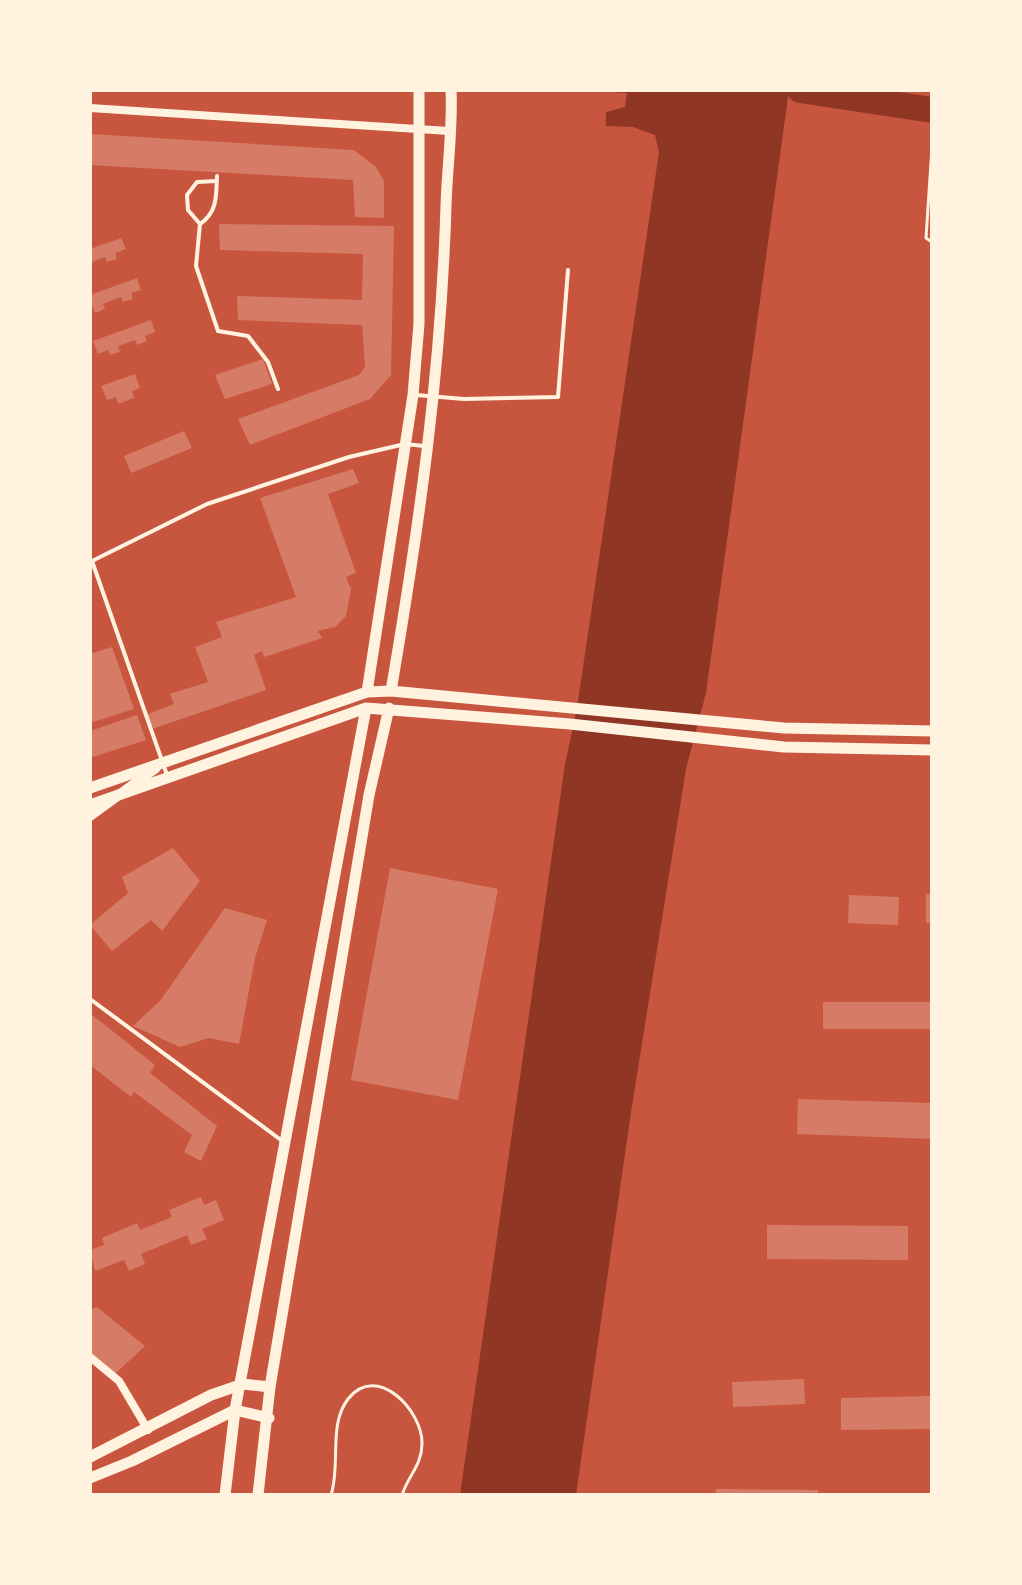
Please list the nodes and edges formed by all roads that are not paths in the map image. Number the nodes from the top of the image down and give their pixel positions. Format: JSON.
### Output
{"nodes":[{"id":1,"x":419,"y":90,"type":"edge"},
{"id":2,"x":451,"y":96,"type":"edge"},
{"id":3,"x":90,"y":108,"type":"edge"},
{"id":4,"x":419,"y":129,"type":"junction"},
{"id":5,"x":449,"y":131,"type":"junction"},
{"id":6,"x":200,"y":224,"type":"junction"},
{"id":7,"x":568,"y":270,"type":"dead end"},
{"id":8,"x":278,"y":389,"type":"dead end"},
{"id":9,"x":413,"y":395,"type":"junction"},
{"id":10,"x":436,"y":398,"type":"junction"},
{"id":11,"x":405,"y":444,"type":"junction"},
{"id":12,"x":430,"y":447,"type":"junction"},
{"id":13,"x":391,"y":691,"type":"junction"},
{"id":14,"x":367,"y":692,"type":"junction"},
{"id":15,"x":366,"y":708,"type":"junction"},
{"id":16,"x":389,"y":708,"type":"junction"},
{"id":17,"x":932,"y":731,"type":"edge"},
{"id":18,"x":932,"y":750,"type":"edge"},
{"id":19,"x":165,"y":769,"type":"junction"},
{"id":20,"x":90,"y":788,"type":"edge"},
{"id":21,"x":110,"y":799,"type":"junction"},
{"id":22,"x":90,"y":805,"type":"edge"},
{"id":23,"x":90,"y":816,"type":"edge"},
{"id":24,"x":90,"y":999,"type":"edge"},
{"id":25,"x":284,"y":1142,"type":"junction"},
{"id":26,"x":90,"y":1357,"type":"edge"},
{"id":27,"x":243,"y":1384,"type":"junction"},
{"id":28,"x":270,"y":1387,"type":"junction"},
{"id":29,"x":235,"y":1410,"type":"junction"},
{"id":30,"x":269,"y":1418,"type":"junction"},
{"id":31,"x":148,"y":1430,"type":"junction"},
{"id":32,"x":90,"y":1457,"type":"edge"},
{"id":33,"x":90,"y":1478,"type":"edge"},
{"id":34,"x":225,"y":1495,"type":"edge"},
{"id":35,"x":258,"y":1495,"type":"edge"}],
"edges":[{"from":1,"to":4,"type":"main road"},
{"from":2,"to":5,"type":"main road"},
{"from":3,"to":4,"type":"street"},
{"from":4,"to":5,"type":"street"},
{"from":4,"to":9,"type":"main road"},
{"from":5,"to":10,"type":"main road"},
{"from":6,"to":6,"type":"lane"},
{"from":6,"to":8,"type":"lane"},
{"from":7,"to":10,"type":"lane"},
{"from":9,"to":10,"type":"lane"},
{"from":9,"to":11,"type":"main road"},
{"from":10,"to":12,"type":"main road"},
{"from":11,"to":12,"type":"lane"},
{"from":11,"to":14,"type":"main road"},
{"from":11,"to":19,"type":"lane"},
{"from":12,"to":13,"type":"main road"},
{"from":13,"to":14,"type":"main road"},
{"from":13,"to":16,"type":"street"},
{"from":13,"to":17,"type":"main road"},
{"from":14,"to":15,"type":"street"},
{"from":14,"to":19,"type":"main road"},
{"from":15,"to":16,"type":"main road"},
{"from":15,"to":19,"type":"main road"},
{"from":15,"to":25,"type":"main road"},
{"from":16,"to":18,"type":"main road"},
{"from":16,"to":28,"type":"main road"},
{"from":19,"to":20,"type":"main road"},
{"from":19,"to":21,"type":"main road"},
{"from":21,"to":22,"type":"main road"},
{"from":21,"to":23,"type":"street"},
{"from":24,"to":25,"type":"lane"},
{"from":25,"to":27,"type":"main road"},
{"from":26,"to":31,"type":"street"},
{"from":27,"to":28,"type":"main road"},
{"from":27,"to":29,"type":"main road"},
{"from":27,"to":31,"type":"main road"},
{"from":28,"to":30,"type":"main road"},
{"from":29,"to":30,"type":"main road"},
{"from":29,"to":33,"type":"main road"},
{"from":29,"to":34,"type":"main road"},
{"from":30,"to":35,"type":"main road"},
{"from":31,"to":32,"type":"main road"}]}
